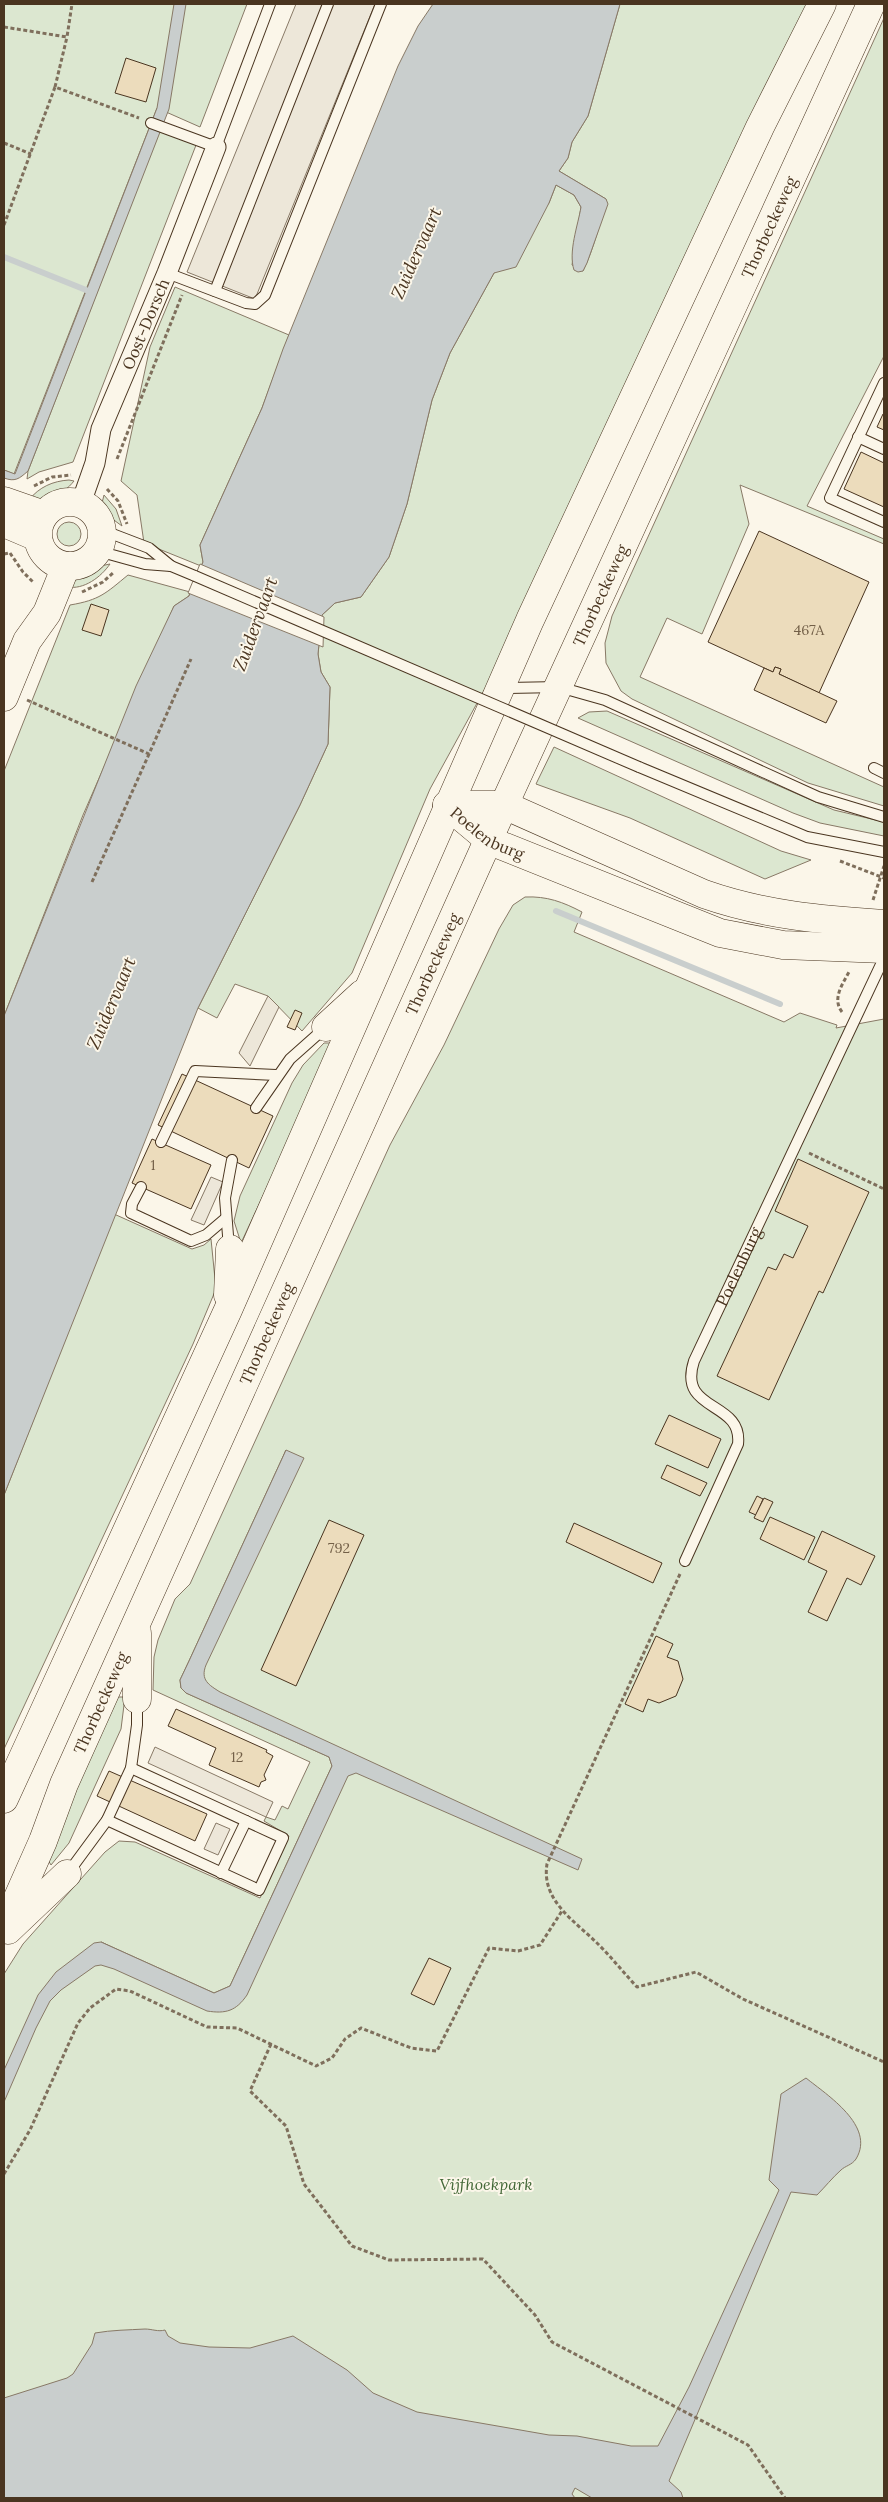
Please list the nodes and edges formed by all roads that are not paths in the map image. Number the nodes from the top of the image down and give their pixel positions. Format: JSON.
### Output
{"nodes":[{"id":1,"x":270,"y":4,"type":"edge"},
{"id":2,"x":328,"y":4,"type":"edge"},
{"id":3,"x":381,"y":4,"type":"edge"},
{"id":4,"x":822,"y":4,"type":"edge"},
{"id":5,"x":871,"y":4,"type":"edge"},
{"id":6,"x":151,"y":123,"type":"road end"},
{"id":7,"x":216,"y":147,"type":"junction"},
{"id":8,"x":167,"y":272,"type":"junction"},
{"id":9,"x":215,"y":290,"type":"junction"},
{"id":10,"x":884,"y":383,"type":"edge"},
{"id":11,"x":858,"y":436,"type":"junction"},
{"id":12,"x":884,"y":449,"type":"edge"},
{"id":13,"x":92,"y":490,"type":"junction"},
{"id":14,"x":9,"y":514,"type":"edge"},
{"id":15,"x":884,"y":522,"type":"edge"},
{"id":16,"x":49,"y":544,"type":"junction"},
{"id":17,"x":107,"y":546,"type":"junction"},
{"id":18,"x":171,"y":566,"type":"junction"},
{"id":19,"x":559,"y":687,"type":"junction"},
{"id":20,"x":500,"y":688,"type":"junction"},
{"id":21,"x":5,"y":694,"type":"edge"},
{"id":22,"x":874,"y":768,"type":"dead end"},
{"id":23,"x":884,"y":773,"type":"edge"},
{"id":24,"x":447,"y":805,"type":"junction"},
{"id":25,"x":504,"y":805,"type":"junction"},
{"id":26,"x":884,"y":817,"type":"edge"},
{"id":27,"x":490,"y":841,"type":"junction"},
{"id":28,"x":884,"y":852,"type":"edge"},
{"id":29,"x":884,"y":924,"type":"edge"},
{"id":30,"x":884,"y":949,"type":"edge"},
{"id":31,"x":884,"y":958,"type":"edge"},
{"id":32,"x":372,"y":984,"type":"junction"},
{"id":33,"x":326,"y":1027,"type":"joint"},
{"id":34,"x":276,"y":1075,"type":"junction"},
{"id":35,"x":256,"y":1108,"type":"dead end"},
{"id":36,"x":161,"y":1142,"type":"dead end"},
{"id":37,"x":232,"y":1160,"type":"dead end"},
{"id":38,"x":141,"y":1187,"type":"dead end"},
{"id":39,"x":226,"y":1218,"type":"junction"},
{"id":40,"x":230,"y":1249,"type":"joint"},
{"id":41,"x":228,"y":1310,"type":"junction"},
{"id":42,"x":685,"y":1561,"type":"road end"},
{"id":43,"x":137,"y":1624,"type":"junction"},
{"id":44,"x":136,"y":1699,"type":"joint"},
{"id":45,"x":131,"y":1768,"type":"junction"},
{"id":46,"x":4,"y":1799,"type":"edge"},
{"id":47,"x":107,"y":1820,"type":"junction"},
{"id":48,"x":246,"y":1820,"type":"junction"},
{"id":49,"x":221,"y":1873,"type":"junction"},
{"id":50,"x":67,"y":1874,"type":"joint"},
{"id":51,"x":4,"y":1929,"type":"edge"},
{"id":52,"x":4,"y":1934,"type":"edge"}],
"edges":[{"from":1,"to":7,"type":"lane","name":"Oost-Dorsch"},
{"from":2,"to":9,"type":"lane"},
{"from":3,"to":9,"type":"lane"},
{"from":4,"to":20,"type":"main road"},
{"from":5,"to":19,"type":"main road","name":"Thorbeckeweg"},
{"from":6,"to":7,"type":"lane"},
{"from":7,"to":8,"type":"street","name":"Oost-Dorsch"},
{"from":8,"to":9,"type":"lane"},
{"from":8,"to":13,"type":"street","name":"Oost-Dorsch"},
{"from":10,"to":11,"type":"lane"},
{"from":11,"to":12,"type":"lane"},
{"from":11,"to":15,"type":"lane"},
{"from":13,"to":16,"type":"main road"},
{"from":13,"to":17,"type":"main road"},
{"from":14,"to":16,"type":"main road"},
{"from":16,"to":17,"type":"main road"},
{"from":16,"to":21,"type":"main road"},
{"from":17,"to":18,"type":"lane"},
{"from":17,"to":18,"type":"lane"},
{"from":18,"to":28,"type":"lane","bridge":true},
{"from":19,"to":20,"type":"lane"},
{"from":19,"to":25,"type":"main road","name":"Thorbeckeweg"},
{"from":19,"to":26,"type":"lane"},
{"from":20,"to":24,"type":"main road"},
{"from":22,"to":23,"type":"lane"},
{"from":24,"to":25,"type":"main road","name":"Poelenburg"},
{"from":24,"to":27,"type":"main road","name":"Poelenburg"},
{"from":24,"to":32,"type":"main road"},
{"from":25,"to":27,"type":"main road","name":"Thorbeckeweg"},
{"from":25,"to":29,"type":"main road","name":"Poelenburg"},
{"from":27,"to":30,"type":"main road","name":"Poelenburg"},
{"from":27,"to":43,"type":"main road","name":"Thorbeckeweg"},
{"from":31,"to":42,"type":"lane","name":"Poelenburg"},
{"from":32,"to":33,"type":"main road"},
{"from":32,"to":41,"type":"main road"},
{"from":33,"to":34,"type":"lane"},
{"from":34,"to":35,"type":"lane"},
{"from":34,"to":36,"type":"lane"},
{"from":37,"to":39,"type":"lane"},
{"from":38,"to":39,"type":"lane"},
{"from":39,"to":40,"type":"lane"},
{"from":40,"to":41,"type":"main road"},
{"from":41,"to":46,"type":"main road"},
{"from":43,"to":44,"type":"main road"},
{"from":43,"to":51,"type":"main road","name":"Thorbeckeweg"},
{"from":44,"to":45,"type":"lane","name":"Thorbeckeweg"},
{"from":45,"to":47,"type":"lane","name":"Thorbeckeweg"},
{"from":45,"to":48,"type":"lane"},
{"from":47,"to":49,"type":"lane"},
{"from":47,"to":50,"type":"lane","name":"Thorbeckeweg"},
{"from":48,"to":49,"type":"lane"},
{"from":48,"to":49,"type":"lane"},
{"from":50,"to":52,"type":"main road"}]}
